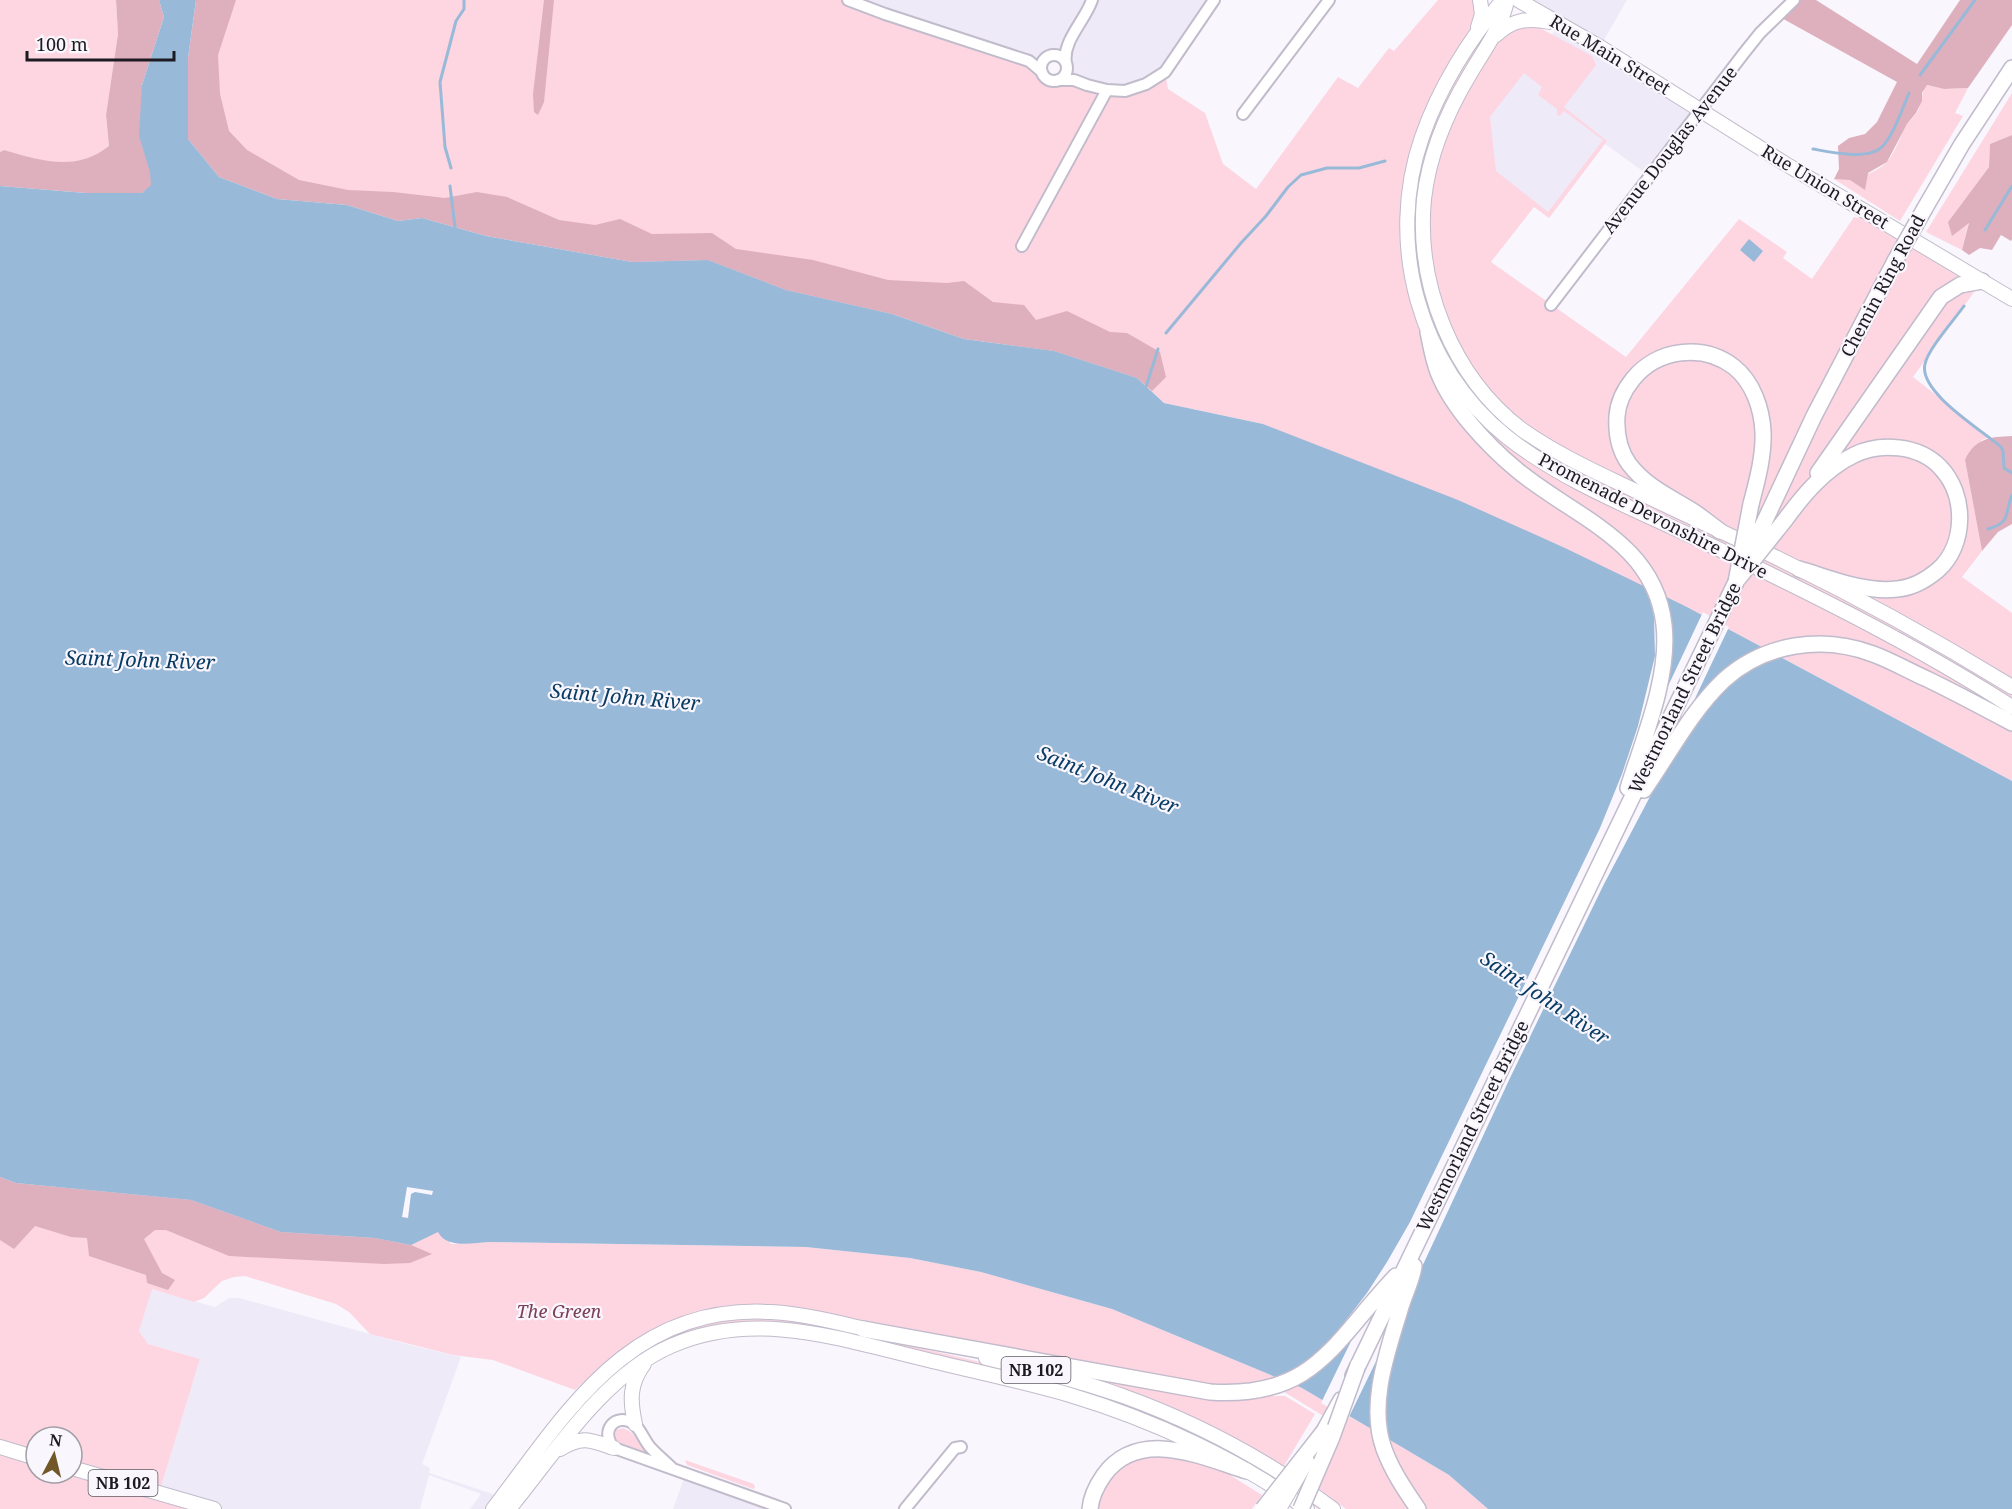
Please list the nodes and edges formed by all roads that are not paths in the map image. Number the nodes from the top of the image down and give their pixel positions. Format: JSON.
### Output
{"nodes":[{"id":1,"x":848,"y":0,"type":"edge"},
{"id":2,"x":1092,"y":0,"type":"edge"},
{"id":3,"x":1214,"y":0,"type":"edge"},
{"id":4,"x":1329,"y":0,"type":"edge"},
{"id":5,"x":1480,"y":0,"type":"edge"},
{"id":6,"x":1505,"y":0,"type":"edge"},
{"id":7,"x":1518,"y":0,"type":"edge"},
{"id":8,"x":1794,"y":0,"type":"edge"},
{"id":9,"x":1560,"y":24,"type":"junction"},
{"id":10,"x":1476,"y":33,"type":"junction"},
{"id":11,"x":1492,"y":38,"type":"junction"},
{"id":12,"x":1068,"y":45,"type":"junction"},
{"id":13,"x":1050,"y":56,"type":"junction"},
{"id":14,"x":1029,"y":61,"type":"junction"},
{"id":15,"x":1067,"y":66,"type":"junction"},
{"id":16,"x":2012,"y":68,"type":"edge"},
{"id":17,"x":1042,"y":72,"type":"junction"},
{"id":18,"x":1058,"y":80,"type":"junction"},
{"id":19,"x":1074,"y":80,"type":"junction"},
{"id":20,"x":1107,"y":90,"type":"junction"},
{"id":21,"x":1700,"y":111,"type":"junction"},
{"id":22,"x":1243,"y":114,"type":"dead end"},
{"id":23,"x":1022,"y":246,"type":"dead end"},
{"id":24,"x":1982,"y":281,"type":"junction"},
{"id":25,"x":2012,"y":299,"type":"edge"},
{"id":26,"x":1551,"y":305,"type":"dead end"},
{"id":27,"x":1428,"y":332,"type":"junction"},
{"id":28,"x":1803,"y":496,"type":"junction"},
{"id":29,"x":1769,"y":512,"type":"joint"},
{"id":30,"x":1720,"y":531,"type":"junction"},
{"id":31,"x":1799,"y":569,"type":"junction"},
{"id":32,"x":1736,"y":582,"type":"junction"},
{"id":33,"x":2012,"y":687,"type":"edge"},
{"id":34,"x":2012,"y":708,"type":"edge"},
{"id":35,"x":2012,"y":723,"type":"edge"},
{"id":36,"x":1614,"y":835,"type":"junction"},
{"id":37,"x":1418,"y":1240,"type":"junction"},
{"id":38,"x":1406,"y":1265,"type":"junction"},
{"id":39,"x":863,"y":1329,"type":"junction"},
{"id":40,"x":648,"y":1359,"type":"junction"},
{"id":41,"x":1358,"y":1365,"type":"junction"},
{"id":42,"x":635,"y":1425,"type":"junction"},
{"id":43,"x":1324,"y":1431,"type":"junction"},
{"id":44,"x":0,"y":1447,"type":"edge"},
{"id":45,"x":961,"y":1447,"type":"dead end"},
{"id":46,"x":614,"y":1448,"type":"junction"},
{"id":47,"x":556,"y":1451,"type":"junction"},
{"id":48,"x":24,"y":1454,"type":"edge"},
{"id":49,"x":671,"y":1467,"type":"junction"},
{"id":50,"x":84,"y":1471,"type":"edge"},
{"id":51,"x":1247,"y":1471,"type":"junction"},
{"id":52,"x":214,"y":1509,"type":"edge"},
{"id":53,"x":493,"y":1509,"type":"edge"},
{"id":54,"x":509,"y":1509,"type":"edge"},
{"id":55,"x":785,"y":1509,"type":"edge"},
{"id":56,"x":905,"y":1509,"type":"edge"},
{"id":57,"x":1090,"y":1509,"type":"edge"},
{"id":58,"x":1263,"y":1509,"type":"edge"},
{"id":59,"x":1279,"y":1509,"type":"edge"},
{"id":60,"x":1301,"y":1509,"type":"edge"},
{"id":61,"x":1307,"y":1509,"type":"edge"},
{"id":62,"x":1333,"y":1509,"type":"edge"},
{"id":63,"x":1418,"y":1509,"type":"edge"}],
"edges":[{"from":1,"to":14,"type":"street"},
{"from":2,"to":12,"type":"street"},
{"from":3,"to":20,"type":"street"},
{"from":4,"to":22,"type":"street"},
{"from":5,"to":10,"type":"main road"},
{"from":6,"to":10,"type":"main road","name":"Promenade Devonshire Drive"},
{"from":6,"to":11,"type":"main road","name":"Promenade Devonshire Drive"},
{"from":7,"to":9,"type":"main road","name":"Rue Main Street"},
{"from":8,"to":21,"type":"street","name":"Avenue Douglas Avenue"},
{"from":9,"to":11,"type":"main road"},
{"from":9,"to":21,"type":"main road","name":"Rue Main Street"},
{"from":10,"to":27,"type":"main road","name":"Promenade Devonshire Drive"},
{"from":11,"to":30,"type":"main road","name":"Promenade Devonshire Drive"},
{"from":12,"to":13,"type":"street"},
{"from":12,"to":15,"type":"street"},
{"from":13,"to":14,"type":"street"},
{"from":13,"to":15,"type":"street"},
{"from":13,"to":17,"type":"street"},
{"from":14,"to":17,"type":"street"},
{"from":15,"to":18,"type":"street"},
{"from":15,"to":19,"type":"street"},
{"from":16,"to":29,"type":"highway","name":"Chemin Ring Road","bridge":true},
{"from":17,"to":18,"type":"street"},
{"from":18,"to":19,"type":"street"},
{"from":19,"to":20,"type":"street"},
{"from":20,"to":23,"type":"street"},
{"from":21,"to":24,"type":"main road","name":"Rue Union Street"},
{"from":21,"to":26,"type":"street","name":"Avenue Douglas Avenue"},
{"from":24,"to":25,"type":"main road","name":"Rue Union Street"},
{"from":24,"to":28,"type":"highway"},
{"from":27,"to":34,"type":"main road","name":"Promenade Devonshire Drive"},
{"from":27,"to":36,"type":"highway"},
{"from":28,"to":31,"type":"highway"},
{"from":28,"to":32,"type":"highway","bridge":true},
{"from":29,"to":32,"type":"highway","name":"Westmorland Street Bridge","bridge":true},
{"from":30,"to":31,"type":"main road","name":"Promenade Devonshire Drive"},
{"from":30,"to":32,"type":"highway","bridge":true},
{"from":31,"to":33,"type":"main road","name":"Promenade Devonshire Drive"},
{"from":32,"to":36,"type":"highway","name":"Westmorland Street Bridge"},
{"from":35,"to":36,"type":"highway"},
{"from":36,"to":37,"type":"highway","name":"Westmorland Street Bridge"},
{"from":37,"to":38,"type":"highway","name":"Westmorland Street Bridge"},
{"from":37,"to":63,"type":"highway"},
{"from":38,"to":39,"type":"highway"},
{"from":38,"to":41,"type":"highway","name":"Westmorland Street Bridge"},
{"from":39,"to":53,"type":"main road","number":"NB 102"},
{"from":39,"to":62,"type":"main road","number":"NB 102"},
{"from":40,"to":42,"type":"main road"},
{"from":40,"to":47,"type":"main road","number":"NB 102"},
{"from":40,"to":51,"type":"main road","number":"NB 102"},
{"from":41,"to":43,"type":"highway","name":"Westmorland Street Bridge","bridge":true},
{"from":41,"to":60,"type":"highway","bridge":true},
{"from":42,"to":46,"type":"street"},
{"from":42,"to":49,"type":"street"},
{"from":43,"to":58,"type":"highway","bridge":true},
{"from":43,"to":59,"type":"main road","name":"Westmorland Street Bridge","bridge":true},
{"from":44,"to":48,"type":"main road"},
{"from":45,"to":56,"type":"street"},
{"from":46,"to":47,"type":"main road"},
{"from":46,"to":49,"type":"street"},
{"from":47,"to":54,"type":"main road","number":"NB 102"},
{"from":49,"to":55,"type":"street"},
{"from":50,"to":52,"type":"main road","number":"NB 102"},
{"from":51,"to":57,"type":"highway"},
{"from":51,"to":61,"type":"main road","number":"NB 102"}]}
